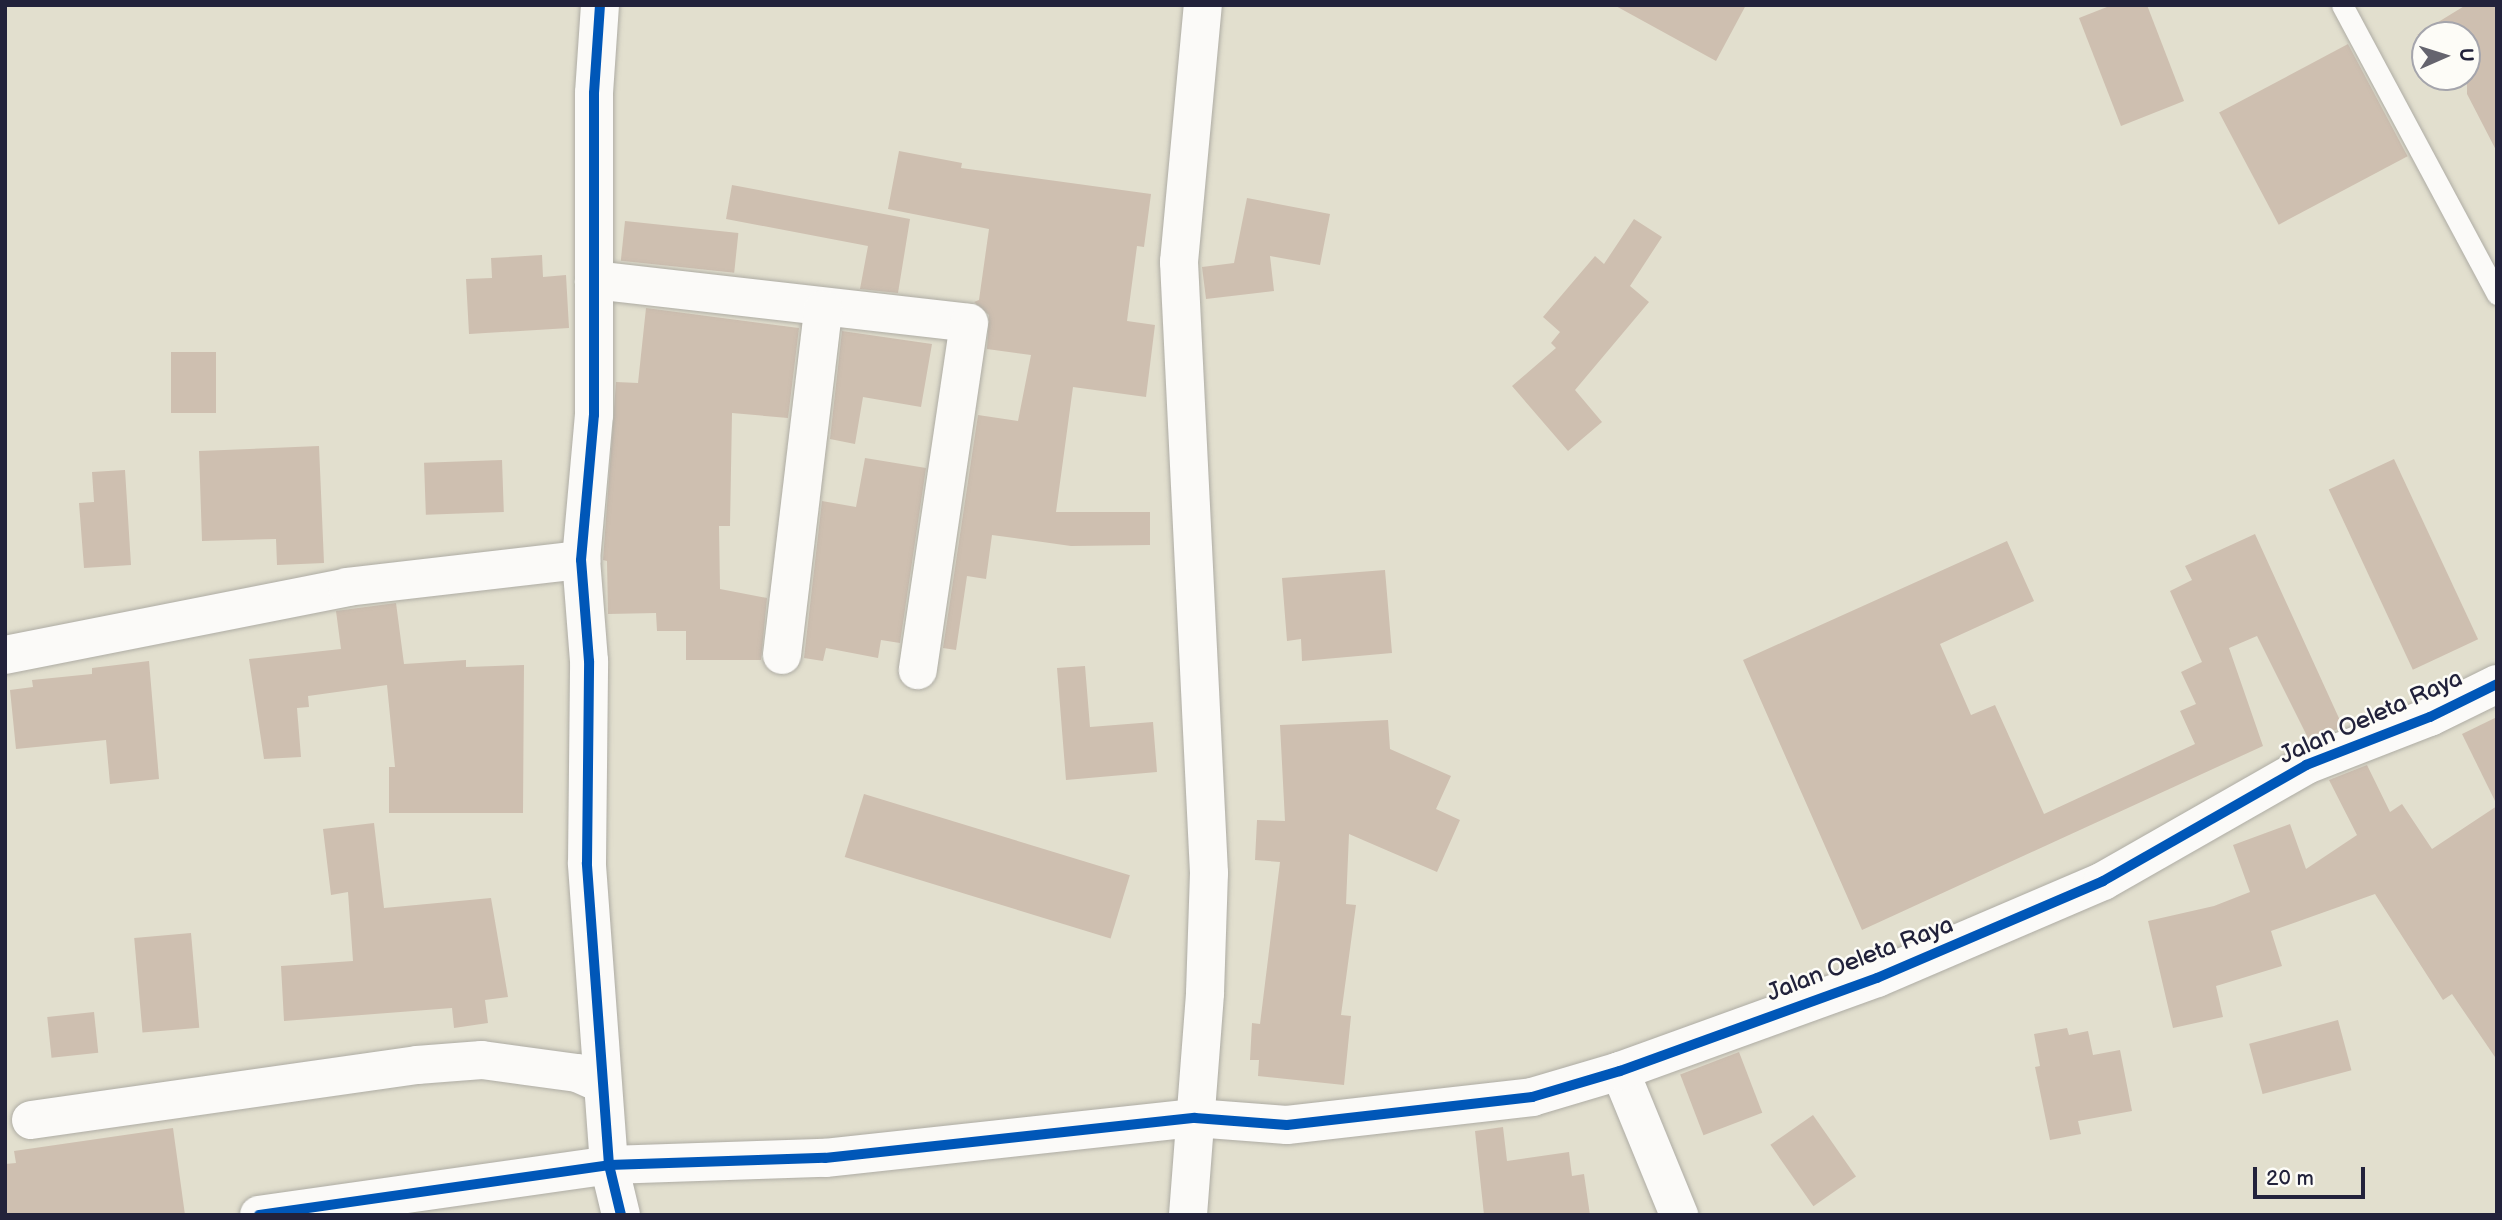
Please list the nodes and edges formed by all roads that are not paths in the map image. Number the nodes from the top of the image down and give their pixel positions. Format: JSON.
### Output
{"nodes":[{"id":1,"x":600,"y":5,"type":"edge"},
{"id":2,"x":1203,"y":5,"type":"edge"},
{"id":3,"x":2342,"y":5,"type":"edge"},
{"id":4,"x":594,"y":280,"type":"junction"},
{"id":5,"x":2497,"y":294,"type":"edge"},
{"id":6,"x":823,"y":309,"type":"junction"},
{"id":7,"x":580,"y":560,"type":"junction"},
{"id":8,"x":5,"y":655,"type":"edge"},
{"id":9,"x":782,"y":655,"type":"dead end"},
{"id":10,"x":918,"y":670,"type":"dead end"},
{"id":11,"x":2497,"y":684,"type":"edge"},
{"id":12,"x":1620,"y":1071,"type":"junction"},
{"id":13,"x":603,"y":1084,"type":"junction"},
{"id":14,"x":1195,"y":1118,"type":"junction"},
{"id":15,"x":31,"y":1121,"type":"dead end"},
{"id":16,"x":609,"y":1166,"type":"junction"},
{"id":17,"x":259,"y":1215,"type":"edge"},
{"id":18,"x":621,"y":1215,"type":"edge"},
{"id":19,"x":1188,"y":1215,"type":"edge"},
{"id":20,"x":1679,"y":1215,"type":"edge"}],
"edges":[{"from":1,"to":4,"type":"street"},
{"from":2,"to":14,"type":"street"},
{"from":3,"to":5,"type":"lane"},
{"from":4,"to":6,"type":"street"},
{"from":4,"to":7,"type":"street"},
{"from":6,"to":9,"type":"street"},
{"from":6,"to":10,"type":"street"},
{"from":7,"to":8,"type":"street"},
{"from":7,"to":13,"type":"street"},
{"from":11,"to":12,"type":"street","name":"Jalan Oeleta Raya"},
{"from":12,"to":14,"type":"street","name":"Jalan Oeleta Raya"},
{"from":12,"to":20,"type":"street"},
{"from":13,"to":15,"type":"street"},
{"from":13,"to":16,"type":"street"},
{"from":14,"to":16,"type":"street","name":"Jalan Oeleta Raya"},
{"from":14,"to":19,"type":"street"},
{"from":16,"to":17,"type":"street","name":"Jalan Oeleta Raya"},
{"from":16,"to":18,"type":"street"}]}
